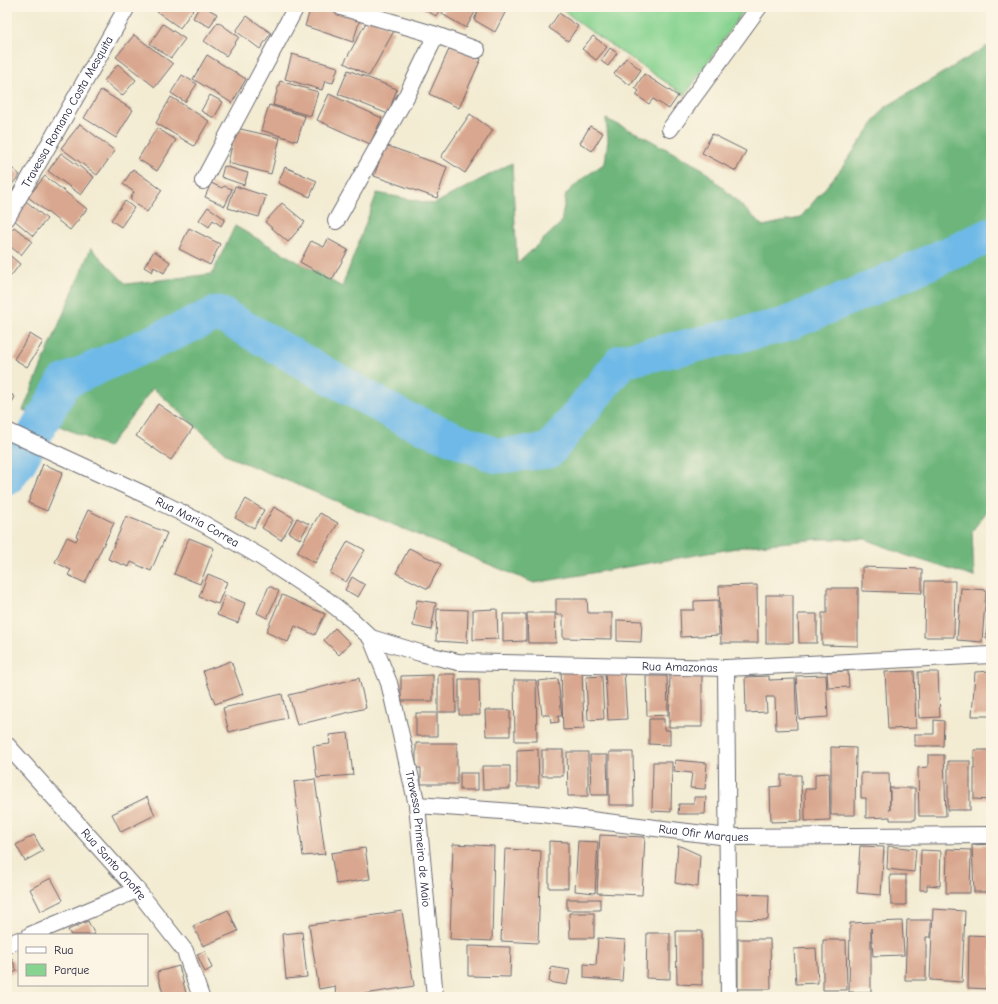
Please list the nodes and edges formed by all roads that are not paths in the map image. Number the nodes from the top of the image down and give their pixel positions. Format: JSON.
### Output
{"nodes":[{"id":1,"x":127,"y":7,"type":"edge"},
{"id":2,"x":296,"y":7,"type":"edge"},
{"id":3,"x":341,"y":7,"type":"edge"},
{"id":4,"x":759,"y":7,"type":"edge"},
{"id":5,"x":436,"y":35,"type":"junction"},
{"id":6,"x":477,"y":50,"type":"dead end"},
{"id":7,"x":670,"y":129,"type":"dead end"},
{"id":8,"x":203,"y":181,"type":"dead end"},
{"id":9,"x":7,"y":218,"type":"edge"},
{"id":10,"x":336,"y":221,"type":"dead end"},
{"id":11,"x":10,"y":433,"type":"edge"},
{"id":12,"x":371,"y":638,"type":"junction"},
{"id":13,"x":991,"y":655,"type":"edge"},
{"id":14,"x":726,"y":668,"type":"junction"},
{"id":15,"x":7,"y":745,"type":"edge"},
{"id":16,"x":417,"y":805,"type":"junction"},
{"id":17,"x":991,"y":835,"type":"edge"},
{"id":18,"x":728,"y":837,"type":"junction"},
{"id":19,"x":137,"y":890,"type":"junction"},
{"id":20,"x":32,"y":934,"type":"edge"},
{"id":21,"x":18,"y":940,"type":"edge"},
{"id":22,"x":7,"y":945,"type":"edge"},
{"id":23,"x":201,"y":997,"type":"edge"},
{"id":24,"x":435,"y":997,"type":"edge"},
{"id":25,"x":729,"y":997,"type":"edge"}],
"edges":[{"from":1,"to":9,"type":"street","name":"Travessa Romano Costa Mesquita"},
{"from":2,"to":8,"type":"street"},
{"from":3,"to":5,"type":"street"},
{"from":4,"to":7,"type":"street"},
{"from":5,"to":6,"type":"street"},
{"from":5,"to":10,"type":"street"},
{"from":11,"to":12,"type":"street","name":"Rua Maria Correa"},
{"from":12,"to":14,"type":"street","name":"Rua Amazonas"},
{"from":12,"to":16,"type":"street","name":"Travessa Primeiro de Maio"},
{"from":13,"to":14,"type":"street","name":"Rua Amazonas"},
{"from":14,"to":18,"type":"street"},
{"from":15,"to":19,"type":"street","name":"Rua Santo Onofre"},
{"from":16,"to":18,"type":"street","name":"Rua Ofir Marques"},
{"from":16,"to":24,"type":"street","name":"Travessa Primeiro de Maio"},
{"from":17,"to":18,"type":"street","name":"Rua Ofir Marques"},
{"from":18,"to":25,"type":"street"},
{"from":19,"to":20,"type":"street"},
{"from":19,"to":23,"type":"street","name":"Rua Santo Onofre"},
{"from":21,"to":22,"type":"street"}]}
